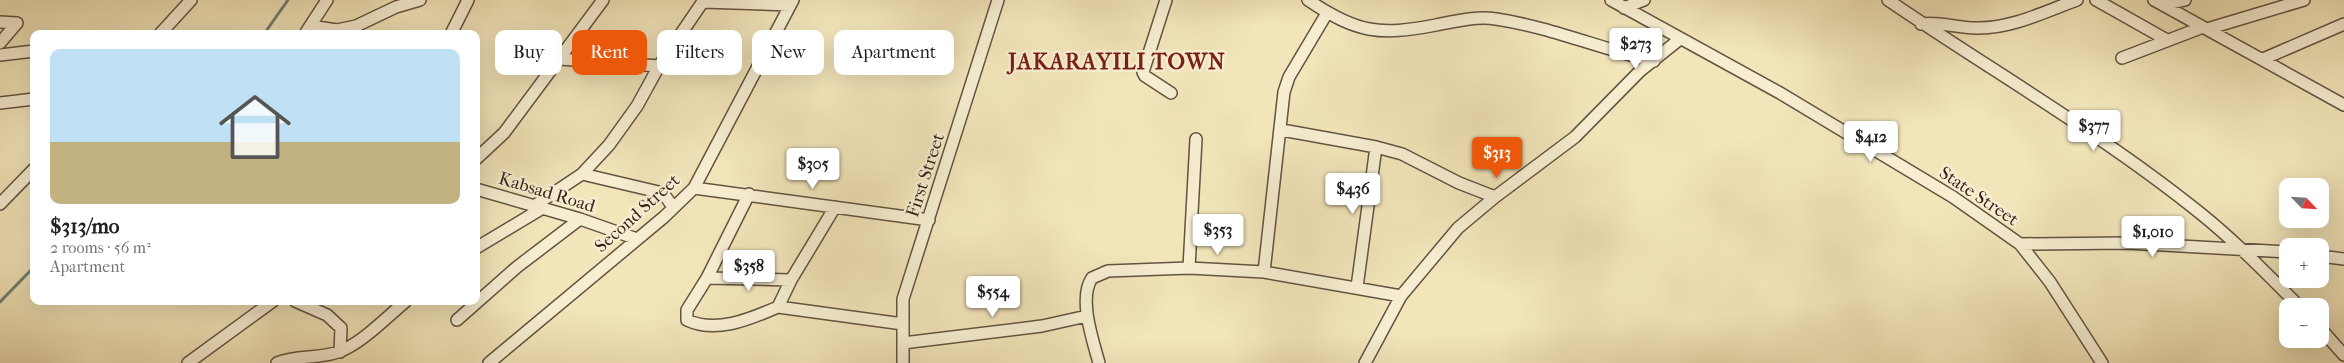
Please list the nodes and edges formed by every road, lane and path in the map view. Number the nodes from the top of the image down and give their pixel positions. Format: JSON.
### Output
{"nodes":[{"id":1,"x":191,"y":0,"type":"edge"},
{"id":2,"x":327,"y":0,"type":"edge"},
{"id":3,"x":420,"y":0,"type":"edge"},
{"id":4,"x":468,"y":0,"type":"edge"},
{"id":5,"x":603,"y":0,"type":"edge"},
{"id":6,"x":998,"y":0,"type":"edge"},
{"id":7,"x":1166,"y":0,"type":"edge"},
{"id":8,"x":1308,"y":0,"type":"edge"},
{"id":9,"x":1611,"y":0,"type":"edge"},
{"id":10,"x":1644,"y":0,"type":"edge"},
{"id":11,"x":1888,"y":0,"type":"edge"},
{"id":12,"x":2076,"y":0,"type":"edge"},
{"id":13,"x":2096,"y":0,"type":"edge"},
{"id":14,"x":2185,"y":0,"type":"edge"},
{"id":15,"x":2304,"y":0,"type":"edge"},
{"id":16,"x":703,"y":1,"type":"edge"},
{"id":17,"x":792,"y":2,"type":"edge"},
{"id":18,"x":2158,"y":2,"type":"edge"},
{"id":19,"x":1624,"y":8,"type":"junction"},
{"id":20,"x":1326,"y":13,"type":"junction"},
{"id":21,"x":0,"y":22,"type":"edge"},
{"id":22,"x":1922,"y":24,"type":"junction"},
{"id":23,"x":2344,"y":24,"type":"edge"},
{"id":24,"x":2205,"y":28,"type":"junction"},
{"id":25,"x":164,"y":30,"type":"edge"},
{"id":26,"x":307,"y":30,"type":"edge"},
{"id":27,"x":453,"y":30,"type":"edge"},
{"id":28,"x":683,"y":30,"type":"edge"},
{"id":29,"x":1680,"y":39,"type":"junction"},
{"id":30,"x":2167,"y":40,"type":"junction"},
{"id":31,"x":0,"y":43,"type":"edge"},
{"id":32,"x":30,"y":51,"type":"edge"},
{"id":33,"x":0,"y":55,"type":"edge"},
{"id":34,"x":1622,"y":55,"type":"junction"},
{"id":35,"x":562,"y":56,"type":"edge"},
{"id":36,"x":2122,"y":58,"type":"dead end"},
{"id":37,"x":562,"y":59,"type":"edge"},
{"id":38,"x":2263,"y":59,"type":"junction"},
{"id":39,"x":1654,"y":61,"type":"junction"},
{"id":40,"x":657,"y":66,"type":"edge"},
{"id":41,"x":657,"y":70,"type":"edge"},
{"id":42,"x":1640,"y":71,"type":"junction"},
{"id":43,"x":548,"y":75,"type":"edge"},
{"id":44,"x":1171,"y":93,"type":"dead end"},
{"id":45,"x":30,"y":99,"type":"edge"},
{"id":46,"x":2342,"y":101,"type":"edge"},
{"id":47,"x":0,"y":103,"type":"edge"},
{"id":48,"x":1282,"y":130,"type":"junction"},
{"id":49,"x":1196,"y":139,"type":"dead end"},
{"id":50,"x":1376,"y":147,"type":"junction"},
{"id":51,"x":480,"y":155,"type":"edge"},
{"id":52,"x":30,"y":173,"type":"edge"},
{"id":53,"x":582,"y":174,"type":"junction"},
{"id":54,"x":694,"y":188,"type":"junction"},
{"id":55,"x":480,"y":190,"type":"edge"},
{"id":56,"x":749,"y":194,"type":"junction"},
{"id":57,"x":1495,"y":197,"type":"junction"},
{"id":58,"x":0,"y":204,"type":"edge"},
{"id":59,"x":673,"y":207,"type":"junction"},
{"id":60,"x":835,"y":207,"type":"junction"},
{"id":61,"x":538,"y":208,"type":"junction"},
{"id":62,"x":580,"y":219,"type":"junction"},
{"id":63,"x":929,"y":220,"type":"junction"},
{"id":64,"x":637,"y":239,"type":"junction"},
{"id":65,"x":2020,"y":244,"type":"junction"},
{"id":66,"x":480,"y":245,"type":"edge"},
{"id":67,"x":2242,"y":249,"type":"junction"},
{"id":68,"x":2279,"y":251,"type":"edge"},
{"id":69,"x":2329,"y":257,"type":"edge"},
{"id":70,"x":2344,"y":258,"type":"edge"},
{"id":71,"x":1189,"y":268,"type":"junction"},
{"id":72,"x":1264,"y":272,"type":"junction"},
{"id":73,"x":707,"y":278,"type":"junction"},
{"id":74,"x":791,"y":280,"type":"junction"},
{"id":75,"x":1357,"y":287,"type":"junction"},
{"id":76,"x":1401,"y":296,"type":"junction"},
{"id":77,"x":2292,"y":298,"type":"edge"},
{"id":78,"x":480,"y":300,"type":"edge"},
{"id":79,"x":268,"y":305,"type":"edge"},
{"id":80,"x":304,"y":305,"type":"edge"},
{"id":81,"x":401,"y":305,"type":"edge"},
{"id":82,"x":474,"y":305,"type":"edge"},
{"id":83,"x":778,"y":307,"type":"junction"},
{"id":84,"x":1087,"y":316,"type":"junction"},
{"id":85,"x":457,"y":320,"type":"dead end"},
{"id":86,"x":902,"y":324,"type":"junction"},
{"id":87,"x":2329,"y":338,"type":"edge"},
{"id":88,"x":903,"y":343,"type":"junction"},
{"id":89,"x":340,"y":352,"type":"junction"},
{"id":90,"x":2344,"y":355,"type":"edge"},
{"id":91,"x":188,"y":363,"type":"edge"},
{"id":92,"x":277,"y":363,"type":"edge"},
{"id":93,"x":488,"y":363,"type":"edge"},
{"id":94,"x":903,"y":363,"type":"edge"},
{"id":95,"x":1099,"y":363,"type":"edge"},
{"id":96,"x":1366,"y":363,"type":"edge"},
{"id":97,"x":2102,"y":363,"type":"edge"}],
"edges":[{"from":1,"to":25,"type":"street"},
{"from":2,"to":26,"type":"street"},
{"from":3,"to":26,"type":"street"},
{"from":4,"to":27,"type":"street"},
{"from":5,"to":35,"type":"street"},
{"from":6,"to":63,"type":"street","name":"First Street"},
{"from":7,"to":44,"type":"street"},
{"from":8,"to":20,"type":"street"},
{"from":9,"to":19,"type":"street","name":"State Street"},
{"from":10,"to":19,"type":"street"},
{"from":11,"to":22,"type":"street"},
{"from":12,"to":22,"type":"street"},
{"from":13,"to":30,"type":"street"},
{"from":14,"to":18,"type":"street"},
{"from":15,"to":24,"type":"street"},
{"from":16,"to":17,"type":"street"},
{"from":16,"to":28,"type":"street"},
{"from":17,"to":54,"type":"street","name":"Second Street"},
{"from":18,"to":24,"type":"street"},
{"from":19,"to":29,"type":"street","name":"State Street"},
{"from":20,"to":34,"type":"street"},
{"from":20,"to":48,"type":"street"},
{"from":21,"to":31,"type":"street"},
{"from":22,"to":67,"type":"street"},
{"from":23,"to":38,"type":"street"},
{"from":24,"to":30,"type":"street"},
{"from":24,"to":38,"type":"street"},
{"from":29,"to":39,"type":"street"},
{"from":29,"to":65,"type":"street","name":"State Street"},
{"from":30,"to":36,"type":"street"},
{"from":32,"to":33,"type":"street"},
{"from":34,"to":39,"type":"street"},
{"from":34,"to":42,"type":"street"},
{"from":37,"to":40,"type":"street"},
{"from":38,"to":46,"type":"street"},
{"from":39,"to":42,"type":"street"},
{"from":41,"to":53,"type":"street"},
{"from":42,"to":57,"type":"street"},
{"from":43,"to":51,"type":"street"},
{"from":45,"to":47,"type":"street"},
{"from":48,"to":50,"type":"street"},
{"from":48,"to":72,"type":"street"},
{"from":49,"to":71,"type":"street"},
{"from":50,"to":57,"type":"street"},
{"from":50,"to":75,"type":"street"},
{"from":52,"to":58,"type":"street"},
{"from":53,"to":59,"type":"street"},
{"from":53,"to":61,"type":"street"},
{"from":54,"to":56,"type":"street"},
{"from":54,"to":59,"type":"street","name":"Second Street"},
{"from":55,"to":61,"type":"street","name":"Kabsad Road"},
{"from":56,"to":60,"type":"street"},
{"from":56,"to":73,"type":"street"},
{"from":57,"to":76,"type":"street"},
{"from":59,"to":64,"type":"street","name":"Second Street"},
{"from":60,"to":63,"type":"street"},
{"from":60,"to":74,"type":"street"},
{"from":61,"to":62,"type":"street","name":"Kabsad Road"},
{"from":61,"to":66,"type":"street"},
{"from":62,"to":64,"type":"street","name":"Kabsad Road"},
{"from":62,"to":78,"type":"street"},
{"from":63,"to":86,"type":"street","name":"First Street"},
{"from":64,"to":93,"type":"street","name":"Second Street"},
{"from":65,"to":67,"type":"street"},
{"from":65,"to":97,"type":"street","name":"State Street"},
{"from":67,"to":68,"type":"street"},
{"from":67,"to":77,"type":"street"},
{"from":69,"to":70,"type":"street"},
{"from":71,"to":72,"type":"street"},
{"from":71,"to":84,"type":"street"},
{"from":72,"to":75,"type":"street"},
{"from":73,"to":74,"type":"street"},
{"from":73,"to":83,"type":"street"},
{"from":74,"to":83,"type":"street"},
{"from":75,"to":76,"type":"street"},
{"from":76,"to":96,"type":"street"},
{"from":79,"to":91,"type":"street"},
{"from":80,"to":89,"type":"street"},
{"from":81,"to":89,"type":"street"},
{"from":82,"to":85,"type":"street"},
{"from":83,"to":86,"type":"street"},
{"from":84,"to":88,"type":"street"},
{"from":84,"to":95,"type":"street"},
{"from":86,"to":88,"type":"street","name":"First Street"},
{"from":87,"to":90,"type":"street"},
{"from":88,"to":94,"type":"street","name":"First Street"},
{"from":89,"to":92,"type":"street"}]}
